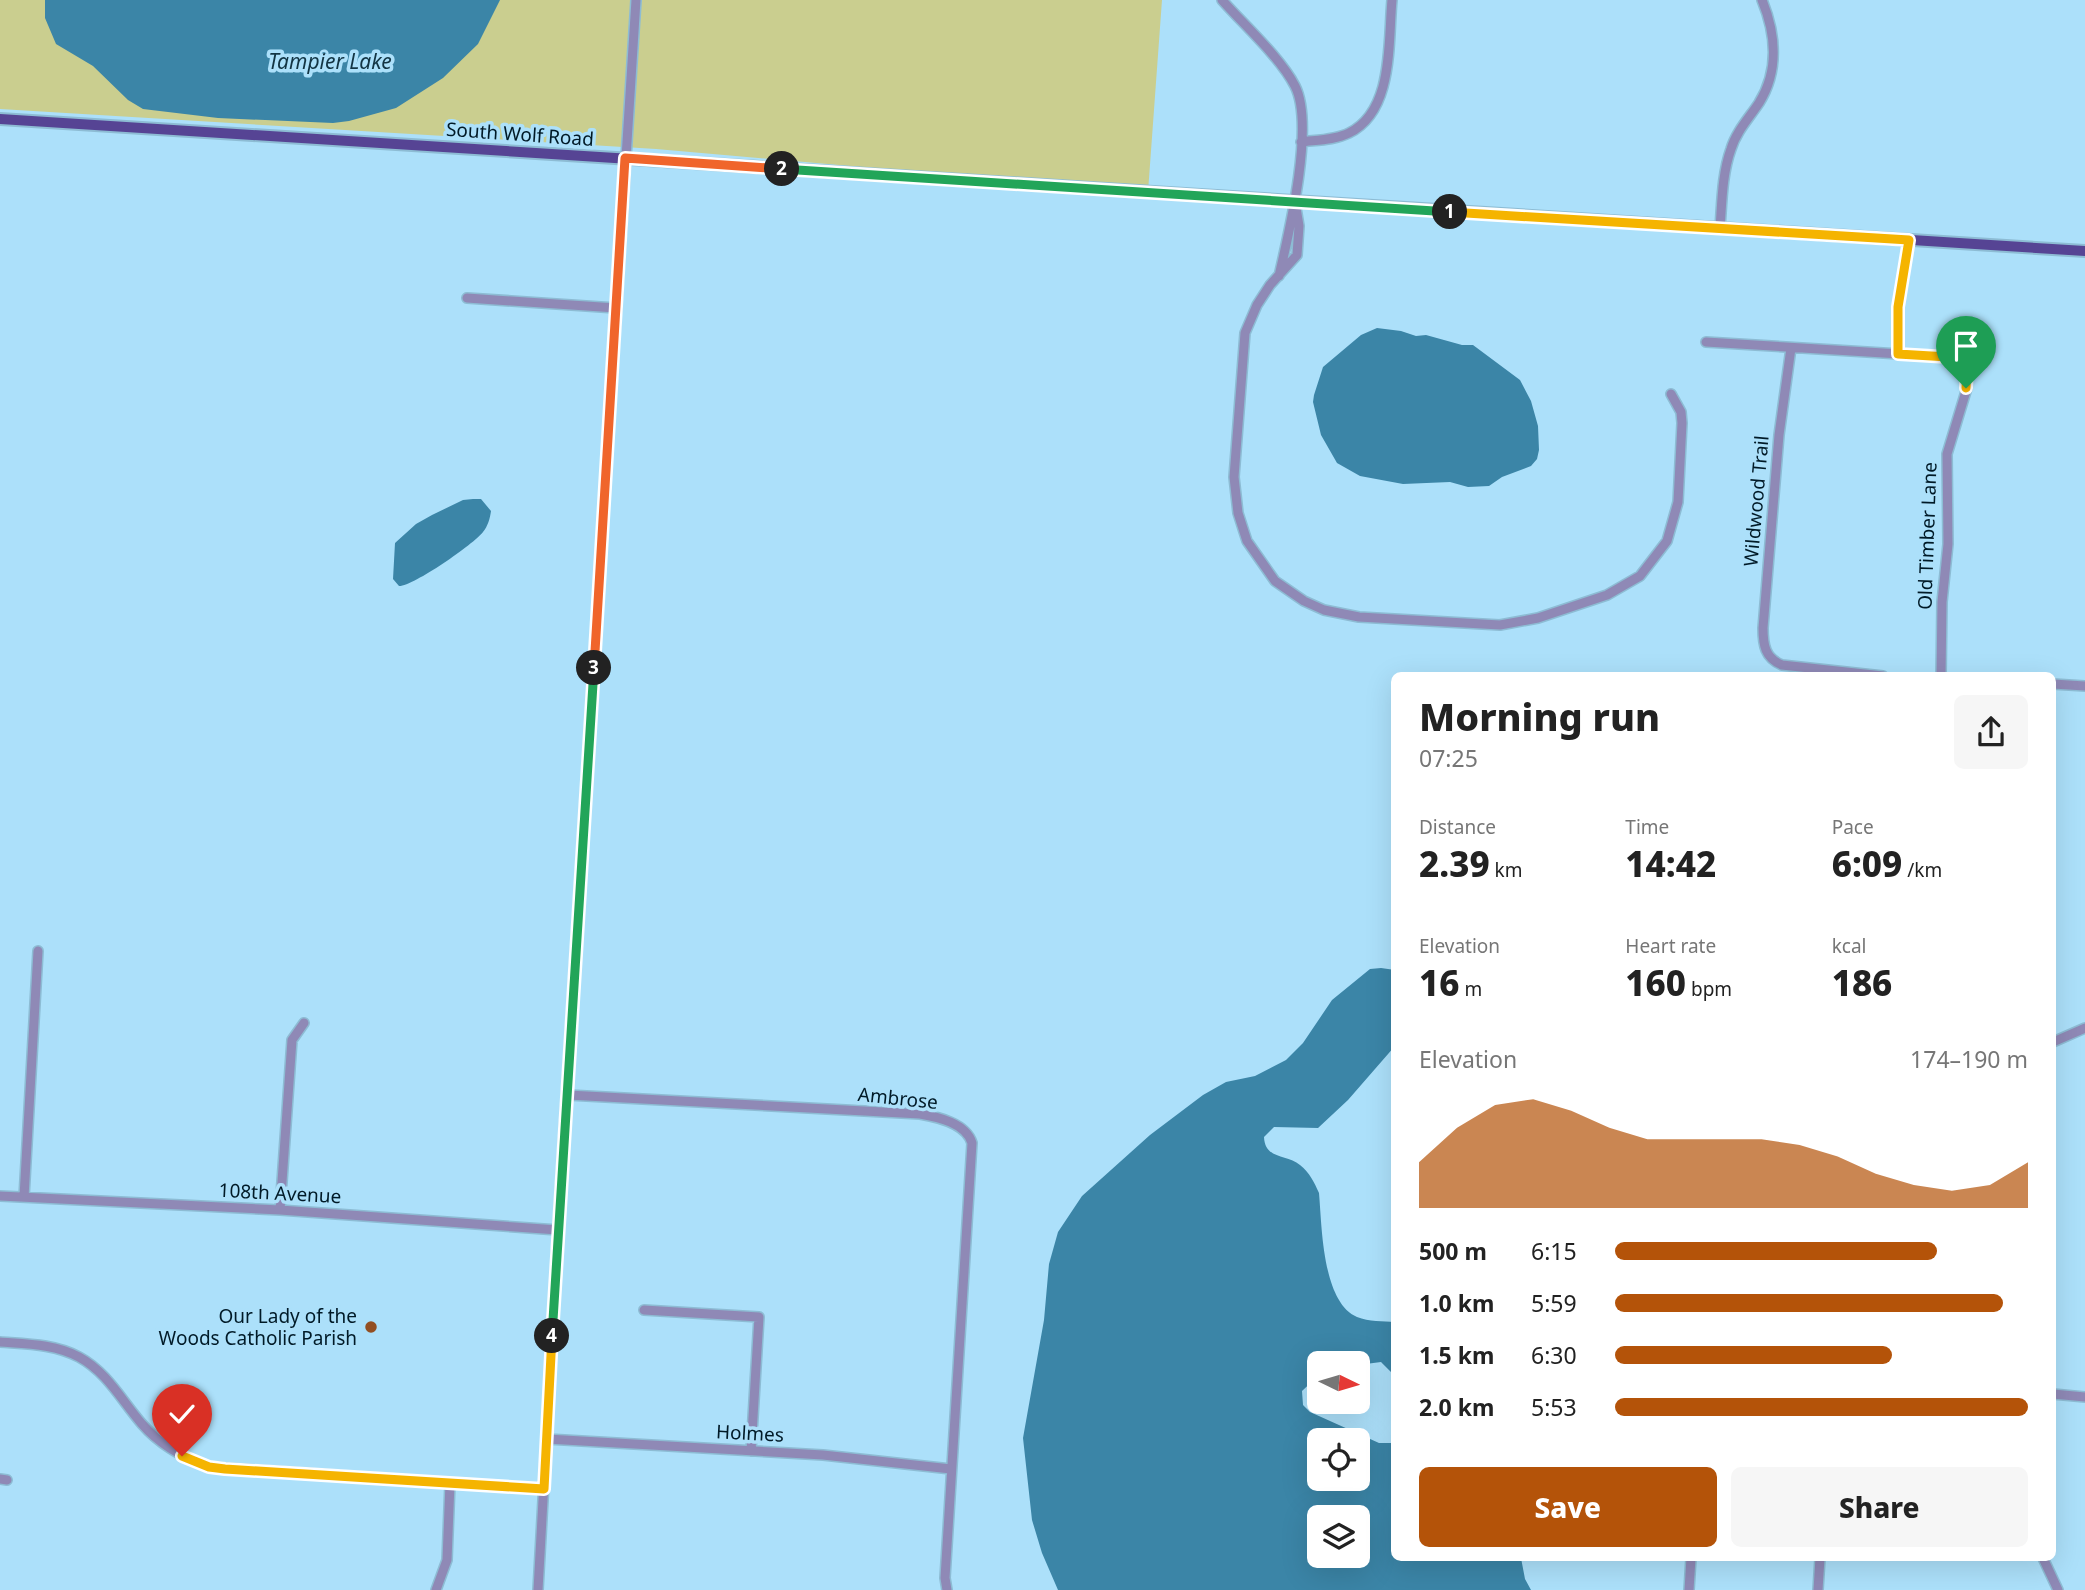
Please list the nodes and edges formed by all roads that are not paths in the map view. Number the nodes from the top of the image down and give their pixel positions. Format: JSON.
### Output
{"nodes":[{"id":1,"x":636,"y":0,"type":"edge"},
{"id":2,"x":1222,"y":0,"type":"edge"},
{"id":3,"x":1392,"y":0,"type":"edge"},
{"id":4,"x":1762,"y":0,"type":"edge"},
{"id":5,"x":0,"y":119,"type":"edge"},
{"id":6,"x":1301,"y":142,"type":"junction"},
{"id":7,"x":625,"y":158,"type":"junction"},
{"id":8,"x":1295,"y":202,"type":"junction"},
{"id":9,"x":1720,"y":228,"type":"junction"},
{"id":10,"x":1909,"y":240,"type":"junction"},
{"id":11,"x":2085,"y":251,"type":"edge"},
{"id":12,"x":467,"y":298,"type":"dead end"},
{"id":13,"x":616,"y":308,"type":"junction"},
{"id":14,"x":1706,"y":342,"type":"dead end"},
{"id":15,"x":1791,"y":348,"type":"junction"},
{"id":16,"x":1898,"y":354,"type":"junction"},
{"id":17,"x":1671,"y":394,"type":"dead end"},
{"id":18,"x":1846,"y":672,"type":"edge"},
{"id":19,"x":1941,"y":672,"type":"edge"},
{"id":20,"x":2056,"y":684,"type":"edge"},
{"id":21,"x":2085,"y":687,"type":"edge"},
{"id":22,"x":38,"y":951,"type":"dead end"},
{"id":23,"x":304,"y":1023,"type":"dead end"},
{"id":24,"x":2085,"y":1028,"type":"edge"},
{"id":25,"x":2056,"y":1041,"type":"edge"},
{"id":26,"x":568,"y":1095,"type":"junction"},
{"id":27,"x":0,"y":1196,"type":"edge"},
{"id":28,"x":24,"y":1197,"type":"junction"},
{"id":29,"x":280,"y":1210,"type":"junction"},
{"id":30,"x":558,"y":1230,"type":"junction"},
{"id":31,"x":644,"y":1310,"type":"dead end"},
{"id":32,"x":0,"y":1342,"type":"edge"},
{"id":33,"x":2056,"y":1394,"type":"edge"},
{"id":34,"x":2085,"y":1397,"type":"edge"},
{"id":35,"x":547,"y":1439,"type":"junction"},
{"id":36,"x":751,"y":1451,"type":"junction"},
{"id":37,"x":951,"y":1469,"type":"junction"},
{"id":38,"x":450,"y":1483,"type":"junction"},
{"id":39,"x":544,"y":1489,"type":"junction"},
{"id":40,"x":1691,"y":1561,"type":"edge"},
{"id":41,"x":1820,"y":1561,"type":"edge"},
{"id":42,"x":2044,"y":1561,"type":"edge"},
{"id":43,"x":436,"y":1590,"type":"edge"},
{"id":44,"x":538,"y":1590,"type":"edge"},
{"id":45,"x":947,"y":1590,"type":"edge"},
{"id":46,"x":1689,"y":1590,"type":"edge"},
{"id":47,"x":1818,"y":1590,"type":"edge"},
{"id":48,"x":2058,"y":1590,"type":"edge"}],
"edges":[{"from":1,"to":7,"type":"street"},
{"from":2,"to":6,"type":"street"},
{"from":3,"to":6,"type":"street"},
{"from":4,"to":9,"type":"street"},
{"from":5,"to":7,"type":"main road","name":"South Wolf Road"},
{"from":6,"to":8,"type":"street"},
{"from":7,"to":8,"type":"main road","name":"South Wolf Road"},
{"from":7,"to":13,"type":"street"},
{"from":8,"to":9,"type":"main road","name":"South Wolf Road"},
{"from":8,"to":17,"type":"street"},
{"from":9,"to":10,"type":"main road","name":"South Wolf Road"},
{"from":10,"to":11,"type":"main road","name":"South Wolf Road"},
{"from":10,"to":16,"type":"street"},
{"from":12,"to":13,"type":"street"},
{"from":13,"to":26,"type":"street"},
{"from":14,"to":15,"type":"street"},
{"from":15,"to":16,"type":"street"},
{"from":15,"to":18,"type":"street","name":"Wildwood Trail"},
{"from":16,"to":19,"type":"street","name":"Old Timber Lane"},
{"from":20,"to":21,"type":"street"},
{"from":22,"to":28,"type":"street"},
{"from":23,"to":29,"type":"street"},
{"from":24,"to":25,"type":"street"},
{"from":26,"to":30,"type":"street"},
{"from":26,"to":37,"type":"street","name":"Ambrose"},
{"from":27,"to":28,"type":"street","name":"108th Avenue"},
{"from":28,"to":29,"type":"street","name":"108th Avenue"},
{"from":29,"to":30,"type":"street","name":"108th Avenue"},
{"from":30,"to":35,"type":"street"},
{"from":31,"to":36,"type":"street"},
{"from":32,"to":38,"type":"street"},
{"from":33,"to":34,"type":"street"},
{"from":35,"to":36,"type":"street","name":"Holmes"},
{"from":35,"to":39,"type":"street"},
{"from":36,"to":37,"type":"street","name":"Holmes"},
{"from":37,"to":45,"type":"street","name":"Ambrose"},
{"from":38,"to":39,"type":"street"},
{"from":38,"to":43,"type":"street"},
{"from":39,"to":44,"type":"street"},
{"from":40,"to":46,"type":"street"},
{"from":41,"to":47,"type":"street"},
{"from":42,"to":48,"type":"street"}]}
